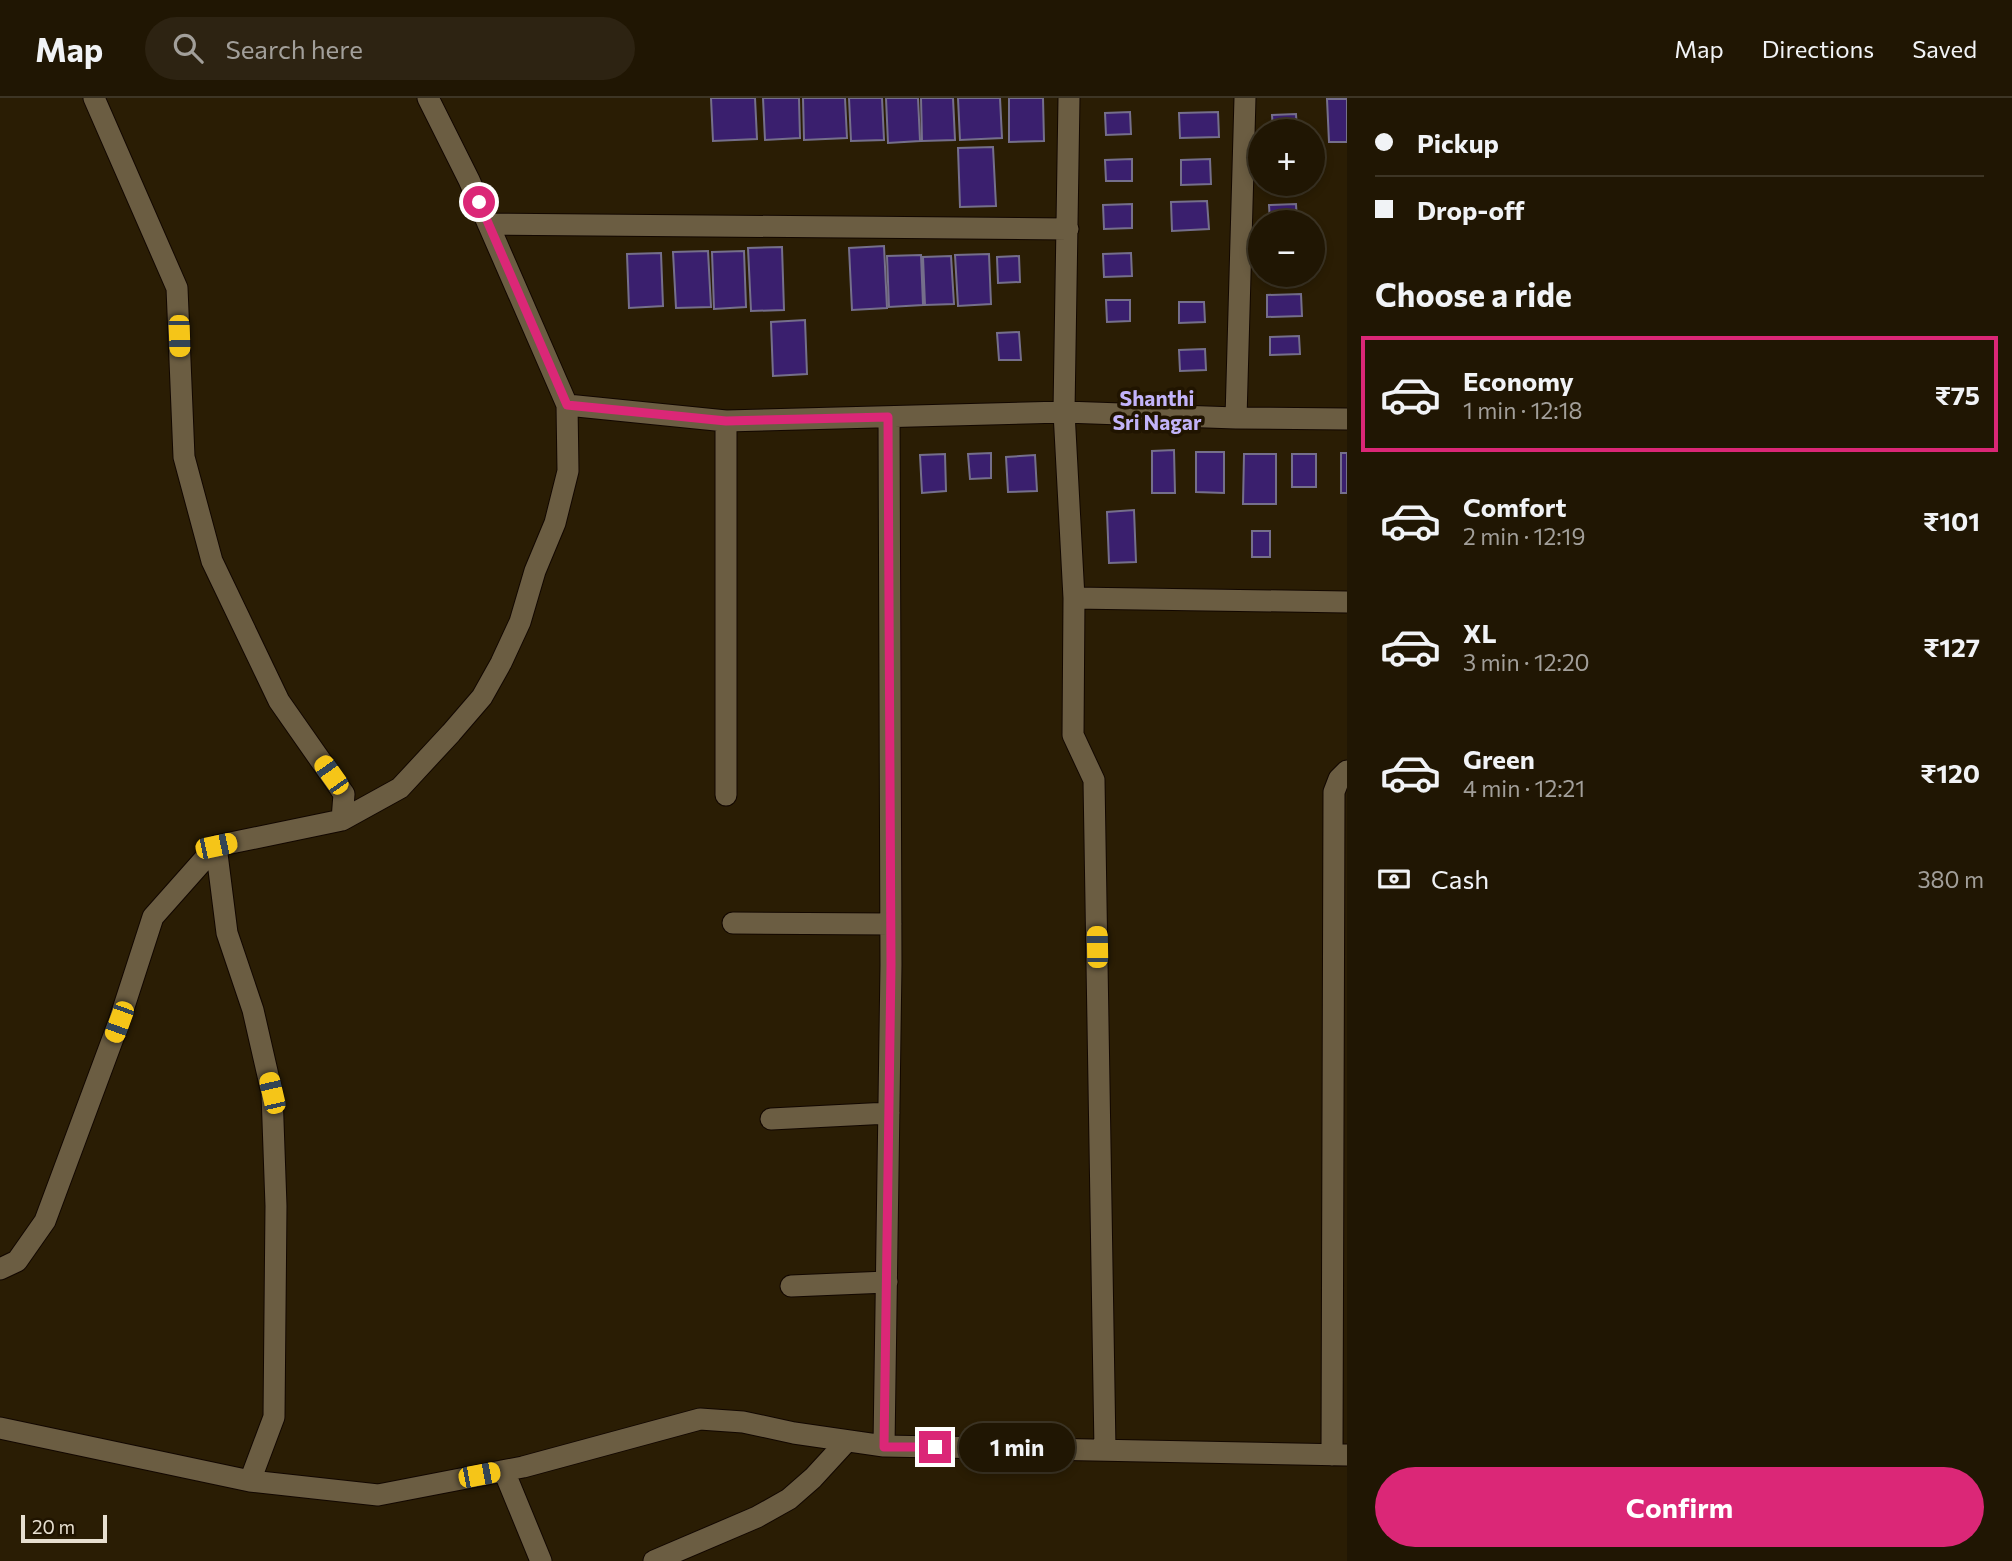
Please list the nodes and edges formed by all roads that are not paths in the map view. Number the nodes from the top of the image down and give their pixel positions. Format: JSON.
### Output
{"nodes":[{"id":1,"x":94,"y":98,"type":"edge"},
{"id":2,"x":428,"y":98,"type":"edge"},
{"id":3,"x":1069,"y":98,"type":"edge"},
{"id":4,"x":1245,"y":98,"type":"edge"},
{"id":5,"x":488,"y":224,"type":"junction"},
{"id":6,"x":1068,"y":229,"type":"junction"},
{"id":7,"x":567,"y":405,"type":"junction"},
{"id":8,"x":1064,"y":412,"type":"junction"},
{"id":9,"x":888,"y":417,"type":"junction"},
{"id":10,"x":1236,"y":418,"type":"junction"},
{"id":11,"x":1347,"y":419,"type":"edge"},
{"id":12,"x":726,"y":421,"type":"junction"},
{"id":13,"x":1074,"y":598,"type":"junction"},
{"id":14,"x":1347,"y":602,"type":"edge"},
{"id":15,"x":1347,"y":771,"type":"edge"},
{"id":16,"x":726,"y":795,"type":"dead end"},
{"id":17,"x":342,"y":820,"type":"junction"},
{"id":18,"x":216,"y":846,"type":"junction"},
{"id":19,"x":733,"y":923,"type":"dead end"},
{"id":20,"x":891,"y":924,"type":"junction"},
{"id":21,"x":889,"y":1113,"type":"junction"},
{"id":22,"x":771,"y":1119,"type":"dead end"},
{"id":23,"x":0,"y":1269,"type":"edge"},
{"id":24,"x":887,"y":1282,"type":"junction"},
{"id":25,"x":791,"y":1286,"type":"dead end"},
{"id":26,"x":0,"y":1428,"type":"edge"},
{"id":27,"x":847,"y":1441,"type":"junction"},
{"id":28,"x":884,"y":1447,"type":"junction"},
{"id":29,"x":1105,"y":1450,"type":"junction"},
{"id":30,"x":1340,"y":1455,"type":"edge"},
{"id":31,"x":504,"y":1471,"type":"junction"},
{"id":32,"x":250,"y":1481,"type":"junction"},
{"id":33,"x":541,"y":1561,"type":"edge"},
{"id":34,"x":654,"y":1561,"type":"edge"}],
"edges":[{"from":1,"to":17,"type":"street"},
{"from":2,"to":5,"type":"street"},
{"from":3,"to":6,"type":"street"},
{"from":4,"to":10,"type":"street"},
{"from":5,"to":6,"type":"street"},
{"from":5,"to":7,"type":"street"},
{"from":6,"to":8,"type":"street"},
{"from":7,"to":12,"type":"street"},
{"from":7,"to":17,"type":"street"},
{"from":8,"to":9,"type":"street"},
{"from":8,"to":10,"type":"street"},
{"from":8,"to":13,"type":"street"},
{"from":9,"to":12,"type":"street"},
{"from":9,"to":20,"type":"street"},
{"from":10,"to":11,"type":"street"},
{"from":12,"to":16,"type":"street"},
{"from":13,"to":14,"type":"street"},
{"from":13,"to":29,"type":"street"},
{"from":15,"to":30,"type":"street"},
{"from":17,"to":18,"type":"street"},
{"from":18,"to":23,"type":"street"},
{"from":18,"to":32,"type":"street"},
{"from":19,"to":20,"type":"street"},
{"from":20,"to":21,"type":"street"},
{"from":21,"to":22,"type":"street"},
{"from":21,"to":24,"type":"street"},
{"from":24,"to":25,"type":"street"},
{"from":24,"to":28,"type":"street"},
{"from":26,"to":32,"type":"street"},
{"from":27,"to":28,"type":"street"},
{"from":27,"to":31,"type":"street"},
{"from":27,"to":34,"type":"street"},
{"from":28,"to":29,"type":"street"},
{"from":29,"to":30,"type":"street"},
{"from":31,"to":32,"type":"street"},
{"from":31,"to":33,"type":"street"}]}
